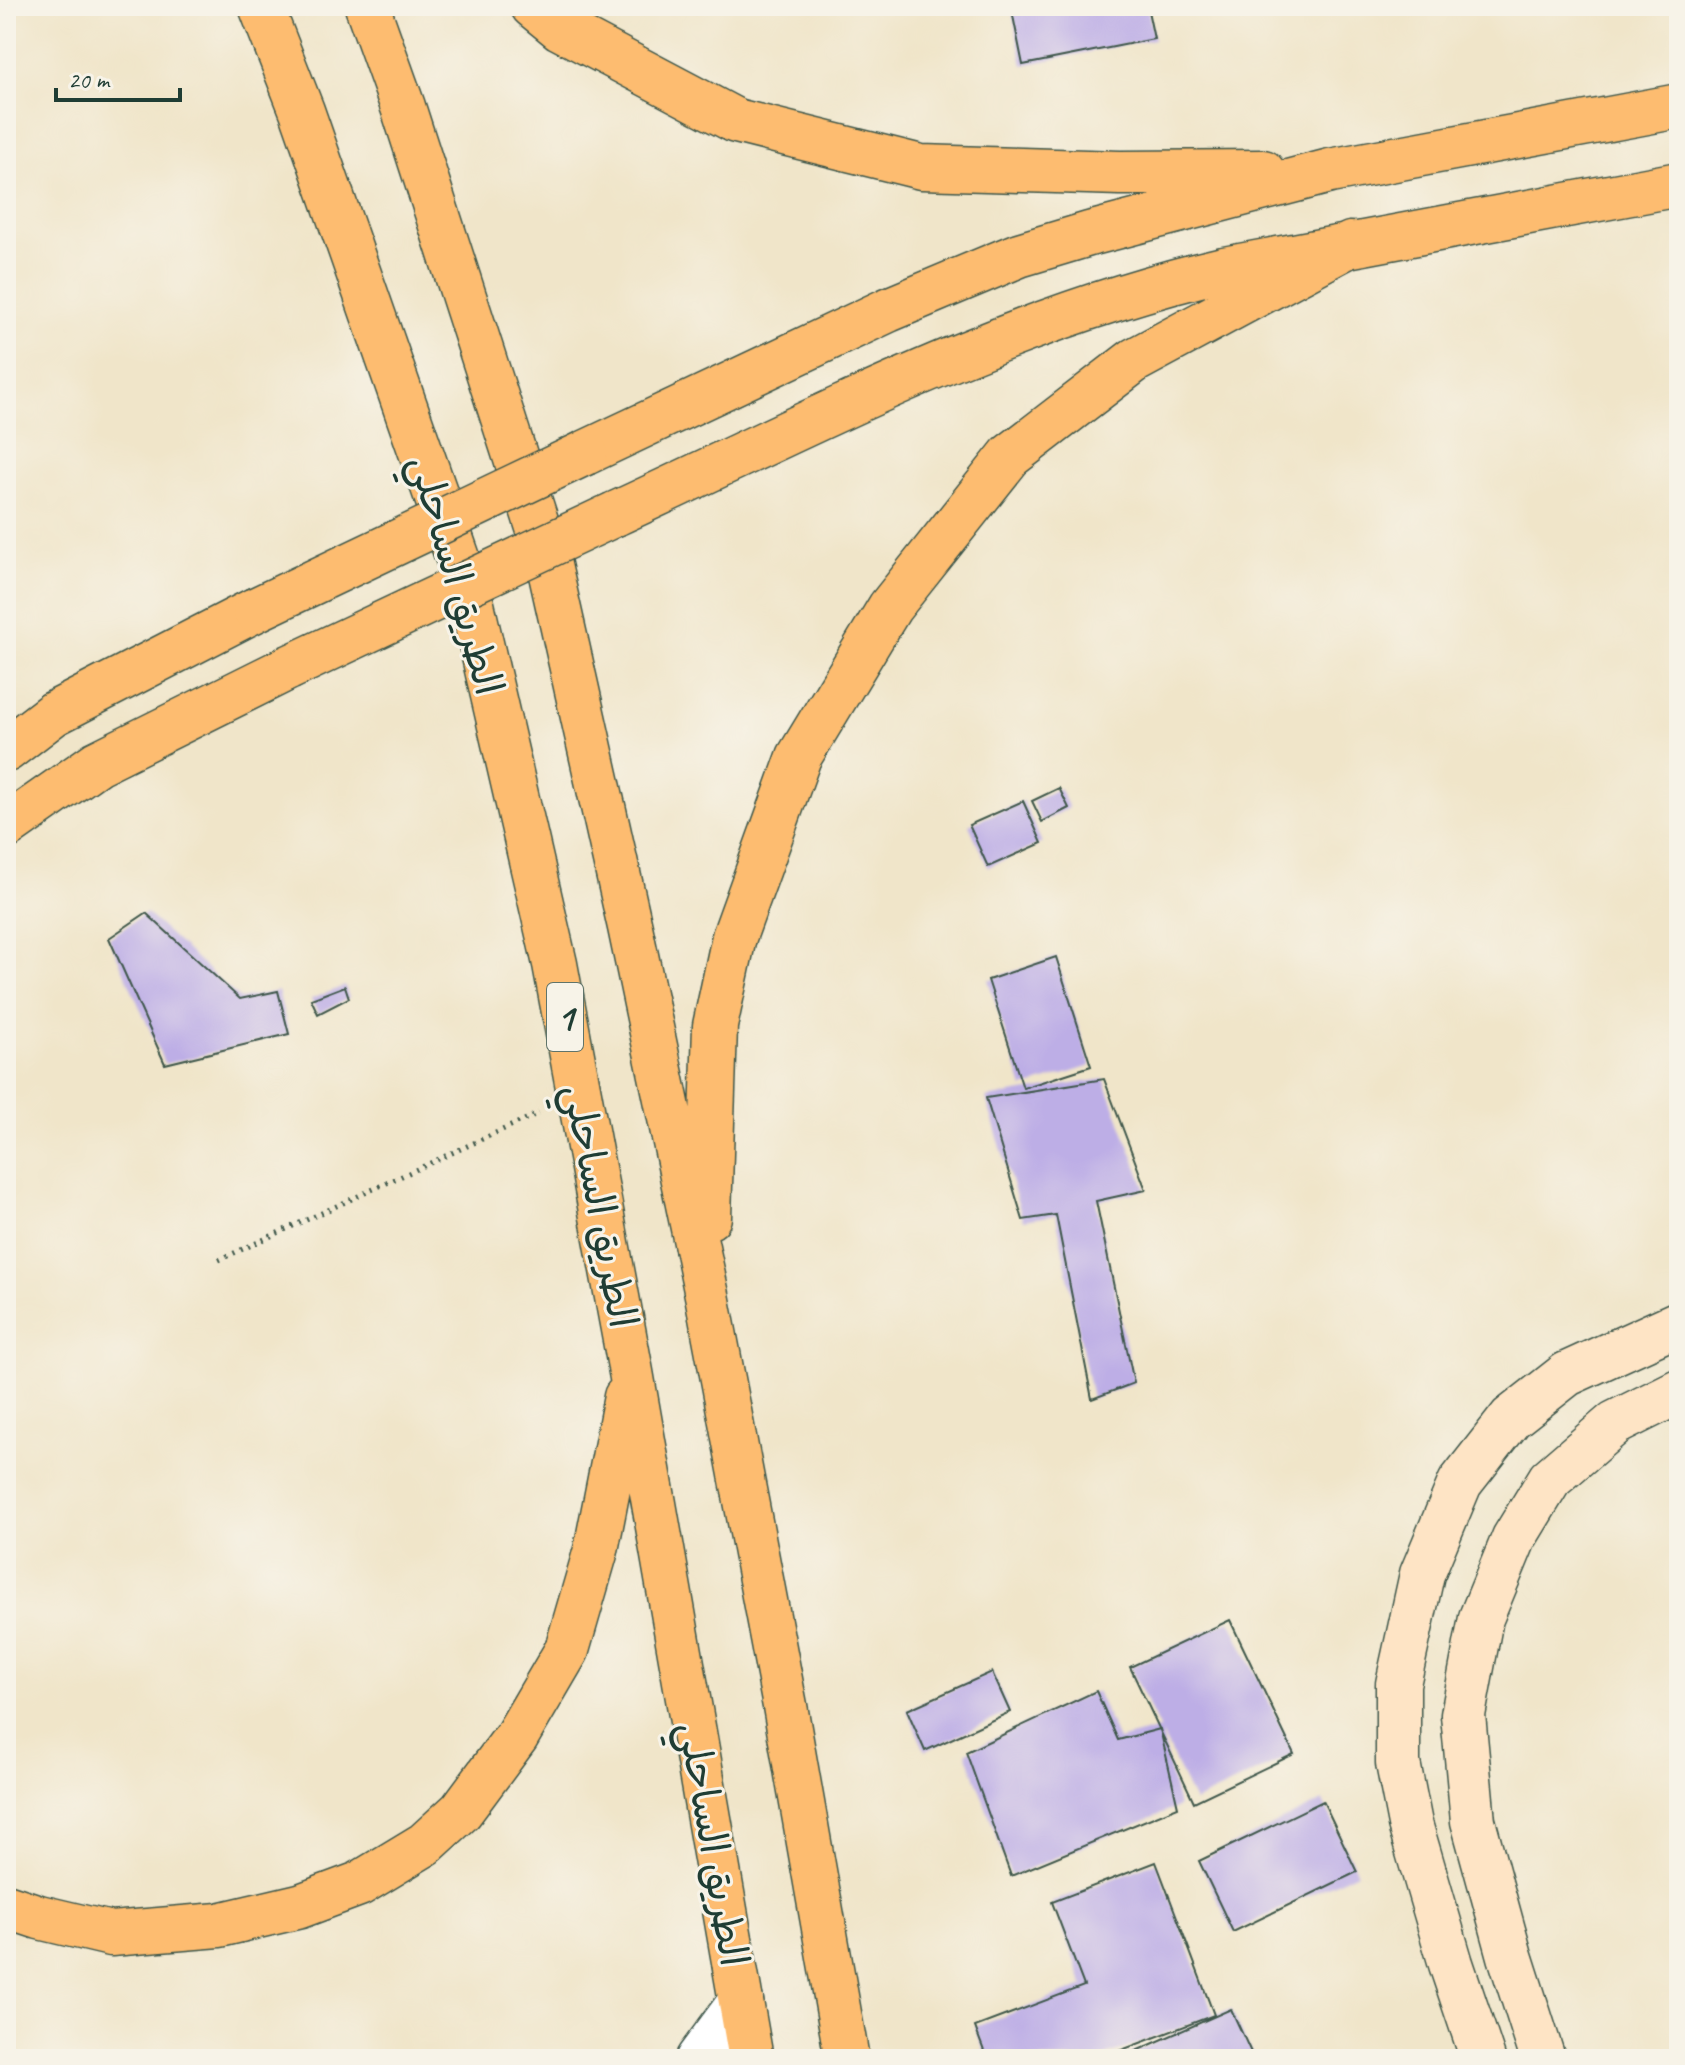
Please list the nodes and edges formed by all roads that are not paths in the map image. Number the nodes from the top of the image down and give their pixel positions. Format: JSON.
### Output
{"nodes":[{"id":1,"x":261,"y":6,"type":"edge"},
{"id":2,"x":367,"y":6,"type":"edge"},
{"id":3,"x":533,"y":6,"type":"edge"},
{"id":4,"x":1679,"y":106,"type":"edge"},
{"id":5,"x":1330,"y":171,"type":"junction"},
{"id":6,"x":1679,"y":184,"type":"edge"},
{"id":7,"x":1351,"y":244,"type":"junction"},
{"id":8,"x":6,"y":750,"type":"edge"},
{"id":9,"x":6,"y":827,"type":"edge"},
{"id":10,"x":707,"y":1295,"type":"junction"},
{"id":11,"x":1679,"y":1323,"type":"edge"},
{"id":12,"x":631,"y":1372,"type":"junction"},
{"id":13,"x":1679,"y":1391,"type":"edge"},
{"id":14,"x":6,"y":1906,"type":"edge"},
{"id":15,"x":741,"y":2001,"type":"junction"},
{"id":16,"x":698,"y":2059,"type":"edge"},
{"id":17,"x":751,"y":2059,"type":"edge"},
{"id":18,"x":847,"y":2059,"type":"edge"},
{"id":19,"x":1483,"y":2059,"type":"edge"},
{"id":20,"x":1543,"y":2059,"type":"edge"}],
"edges":[{"from":1,"to":12,"type":"highway","name":"الطريق الساحلي","number":"1"},
{"from":2,"to":10,"type":"highway"},
{"from":3,"to":5,"type":"highway"},
{"from":4,"to":5,"type":"highway"},
{"from":5,"to":8,"type":"highway","bridge":true},
{"from":6,"to":7,"type":"highway"},
{"from":7,"to":9,"type":"highway","bridge":true},
{"from":7,"to":10,"type":"highway"},
{"from":10,"to":18,"type":"highway"},
{"from":11,"to":19,"type":"main road"},
{"from":12,"to":14,"type":"highway"},
{"from":12,"to":15,"type":"highway","name":"الطريق الساحلي","number":"1"},
{"from":13,"to":20,"type":"main road"},
{"from":15,"to":16,"type":"street"},
{"from":15,"to":17,"type":"highway","name":"الطريق الساحلي","number":"1"}]}
